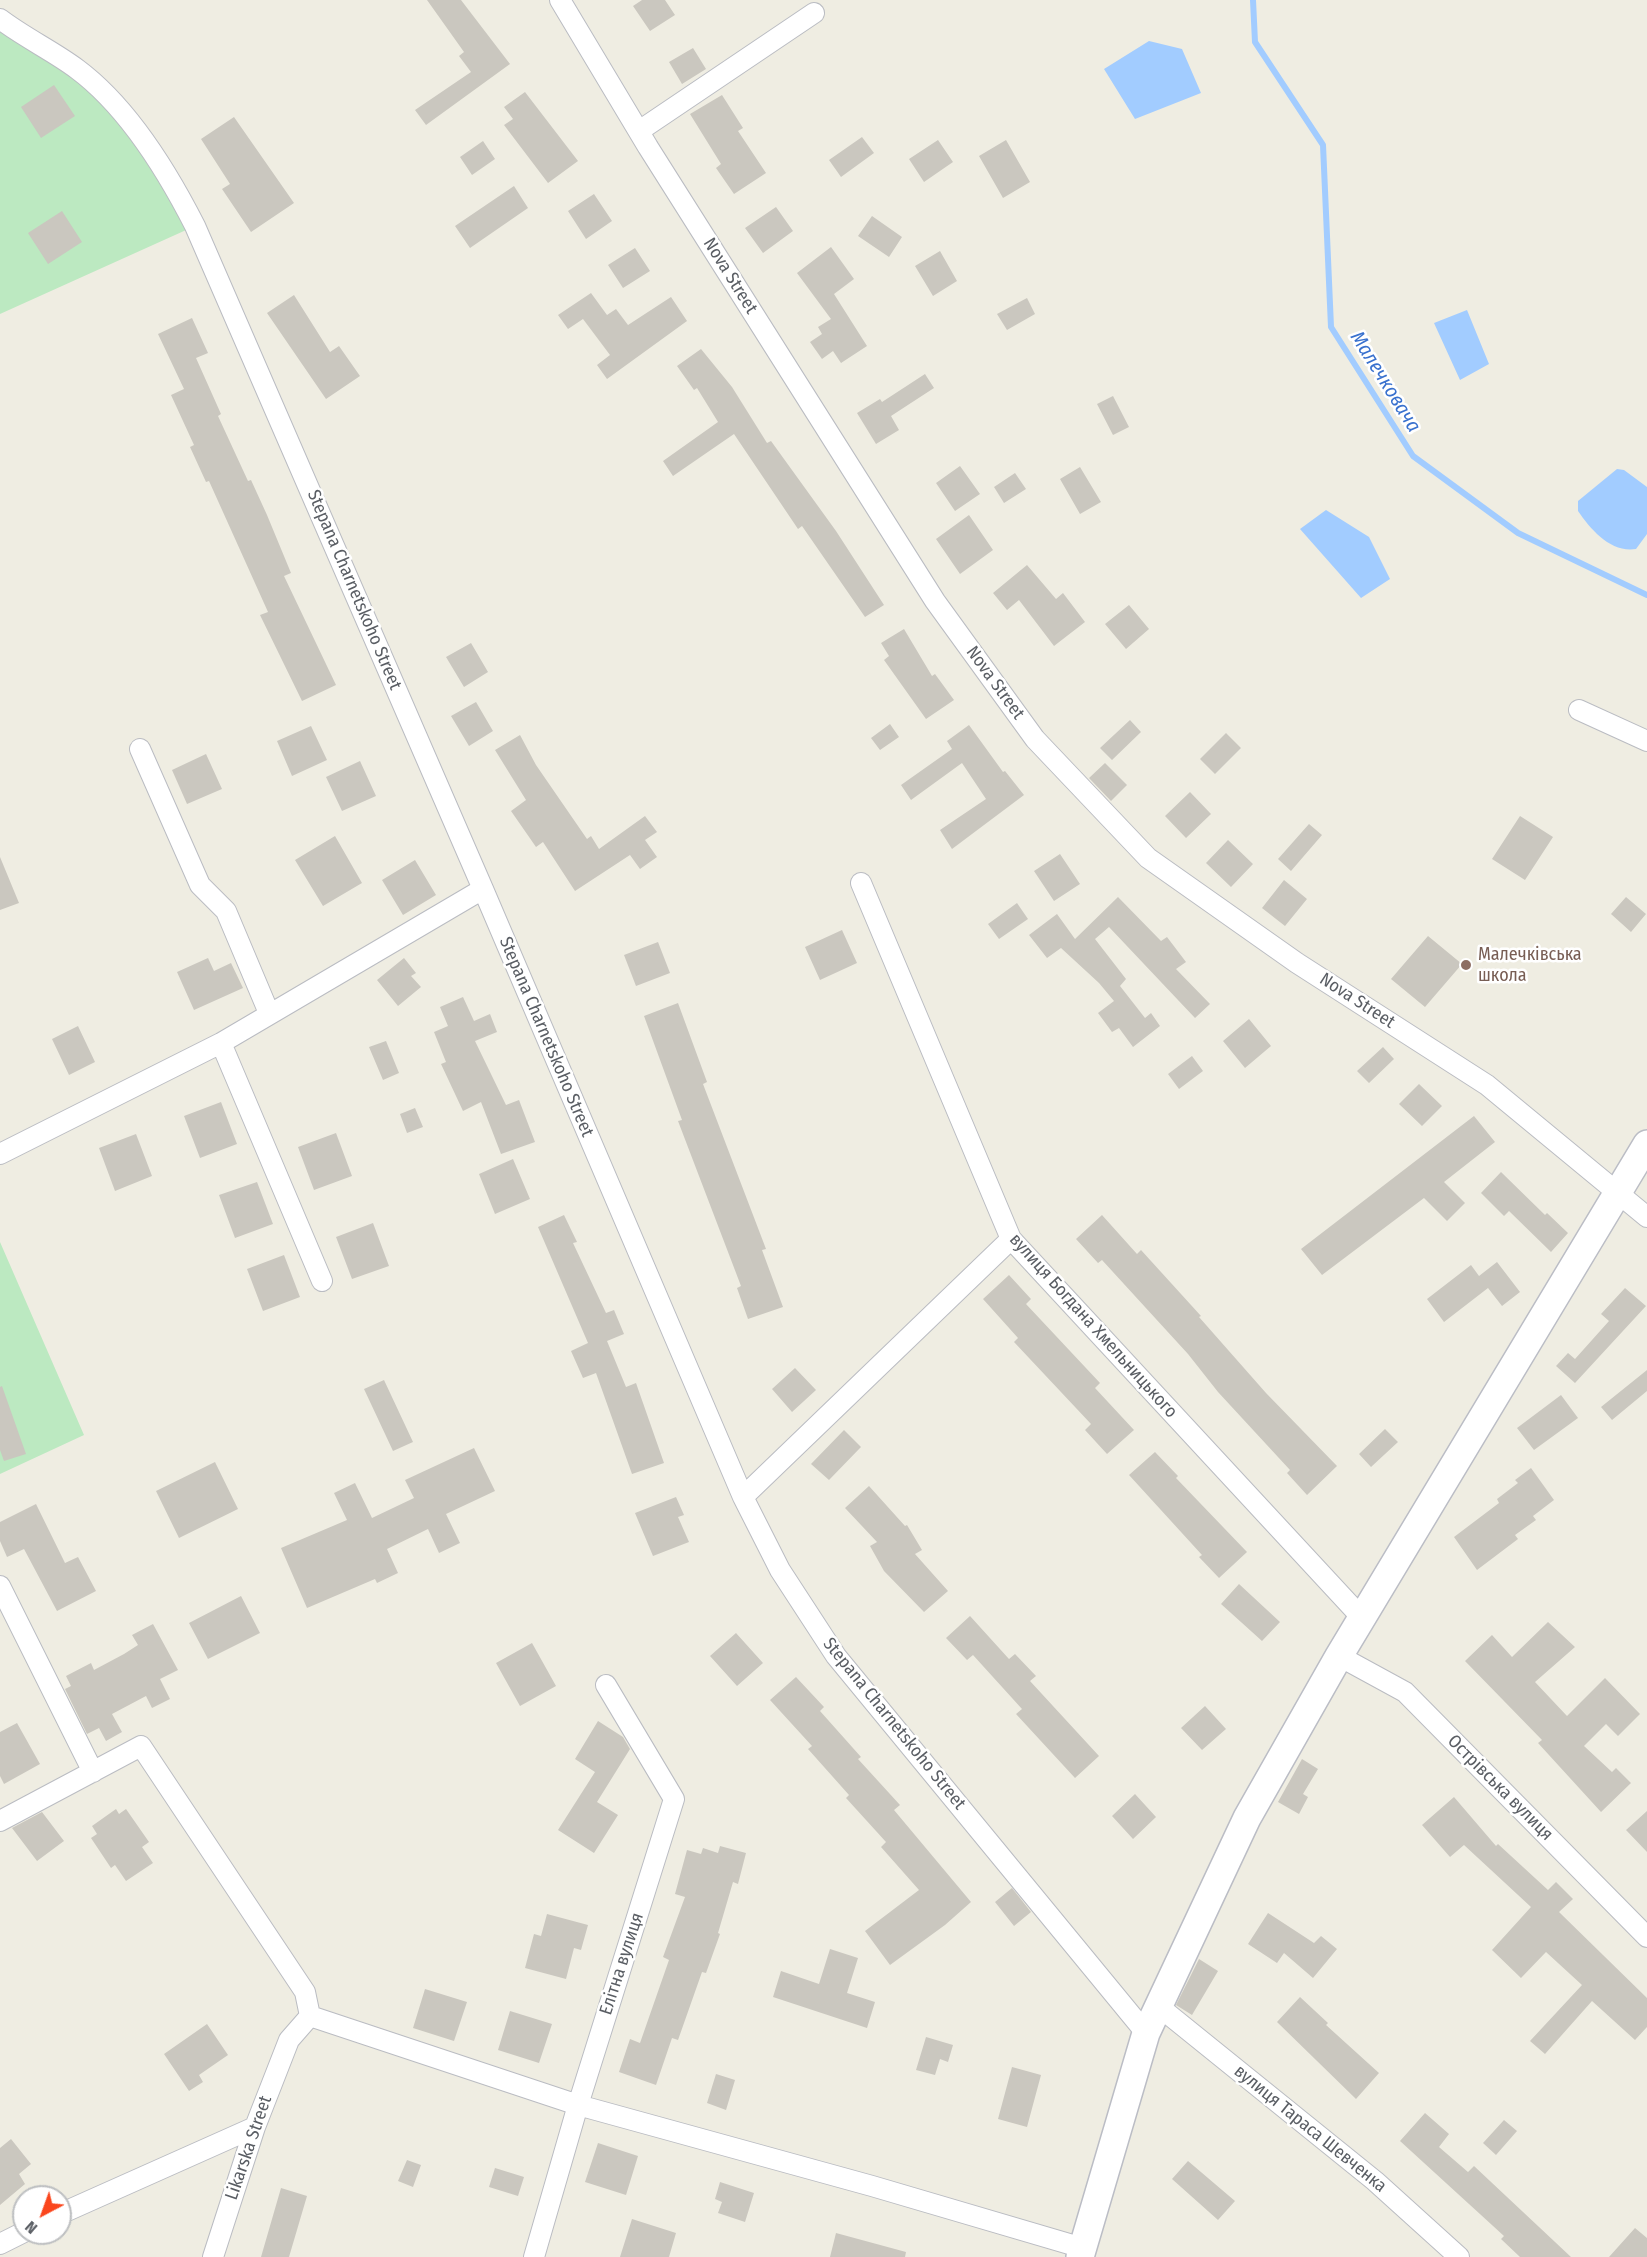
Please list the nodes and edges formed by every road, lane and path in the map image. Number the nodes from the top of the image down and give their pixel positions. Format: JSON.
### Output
{"nodes":[{"id":1,"x":560,"y":0,"type":"edge"},
{"id":2,"x":814,"y":13,"type":"dead end"},
{"id":3,"x":0,"y":20,"type":"edge"},
{"id":4,"x":639,"y":131,"type":"junction"},
{"id":5,"x":1579,"y":710,"type":"dead end"},
{"id":6,"x":1647,"y":741,"type":"edge"},
{"id":7,"x":140,"y":749,"type":"dead end"},
{"id":8,"x":861,"y":883,"type":"dead end"},
{"id":9,"x":483,"y":889,"type":"junction"},
{"id":10,"x":269,"y":1013,"type":"junction"},
{"id":11,"x":221,"y":1043,"type":"junction"},
{"id":12,"x":1647,"y":1144,"type":"edge"},
{"id":13,"x":0,"y":1154,"type":"edge"},
{"id":14,"x":1618,"y":1192,"type":"junction"},
{"id":15,"x":1647,"y":1217,"type":"edge"},
{"id":16,"x":1011,"y":1239,"type":"junction"},
{"id":17,"x":322,"y":1281,"type":"dead end"},
{"id":18,"x":743,"y":1497,"type":"junction"},
{"id":19,"x":0,"y":1586,"type":"edge"},
{"id":20,"x":1363,"y":1618,"type":"junction"},
{"id":21,"x":1339,"y":1656,"type":"junction"},
{"id":22,"x":606,"y":1685,"type":"dead end"},
{"id":23,"x":93,"y":1772,"type":"junction"},
{"id":24,"x":0,"y":1821,"type":"edge"},
{"id":25,"x":1647,"y":1937,"type":"edge"},
{"id":26,"x":1157,"y":2005,"type":"junction"},
{"id":27,"x":310,"y":2016,"type":"junction"},
{"id":28,"x":1146,"y":2033,"type":"junction"},
{"id":29,"x":578,"y":2105,"type":"junction"},
{"id":30,"x":255,"y":2127,"type":"junction"},
{"id":31,"x":72,"y":2209,"type":"edge"},
{"id":32,"x":1081,"y":2253,"type":"edge"},
{"id":33,"x":213,"y":2257,"type":"edge"},
{"id":34,"x":534,"y":2257,"type":"edge"},
{"id":35,"x":1459,"y":2257,"type":"edge"}],
"edges":[{"from":1,"to":4,"type":"street","name":"Nova Street"},
{"from":2,"to":4,"type":"street"},
{"from":3,"to":9,"type":"street","name":"Stepana Charnetskoho Street"},
{"from":4,"to":14,"type":"street","name":"Nova Street"},
{"from":5,"to":6,"type":"street"},
{"from":7,"to":10,"type":"street"},
{"from":8,"to":16,"type":"street","name":"вулиця Богдана Хмельницького"},
{"from":9,"to":10,"type":"street"},
{"from":9,"to":18,"type":"street","name":"Stepana Charnetskoho Street"},
{"from":10,"to":11,"type":"street"},
{"from":11,"to":13,"type":"street"},
{"from":11,"to":17,"type":"street"},
{"from":12,"to":14,"type":"street"},
{"from":14,"to":15,"type":"street","name":"Nova Street"},
{"from":14,"to":20,"type":"street"},
{"from":16,"to":18,"type":"street"},
{"from":16,"to":20,"type":"street","name":"вулиця Богдана Хмельницького"},
{"from":18,"to":28,"type":"street","name":"Stepana Charnetskoho Street"},
{"from":19,"to":23,"type":"street"},
{"from":20,"to":21,"type":"street"},
{"from":21,"to":25,"type":"street","name":"Острівська вулиця"},
{"from":21,"to":26,"type":"street"},
{"from":22,"to":29,"type":"street","name":"Елітна вулиця"},
{"from":23,"to":24,"type":"street"},
{"from":23,"to":27,"type":"street"},
{"from":26,"to":28,"type":"street"},
{"from":26,"to":35,"type":"street","name":"вулиця Тараса Шевченка"},
{"from":27,"to":29,"type":"street"},
{"from":27,"to":30,"type":"street","name":"Likarska Street"},
{"from":28,"to":32,"type":"street"},
{"from":29,"to":32,"type":"street"},
{"from":29,"to":34,"type":"street","name":"Елітна вулиця"},
{"from":30,"to":31,"type":"street"},
{"from":30,"to":33,"type":"street","name":"Likarska Street"}]}
